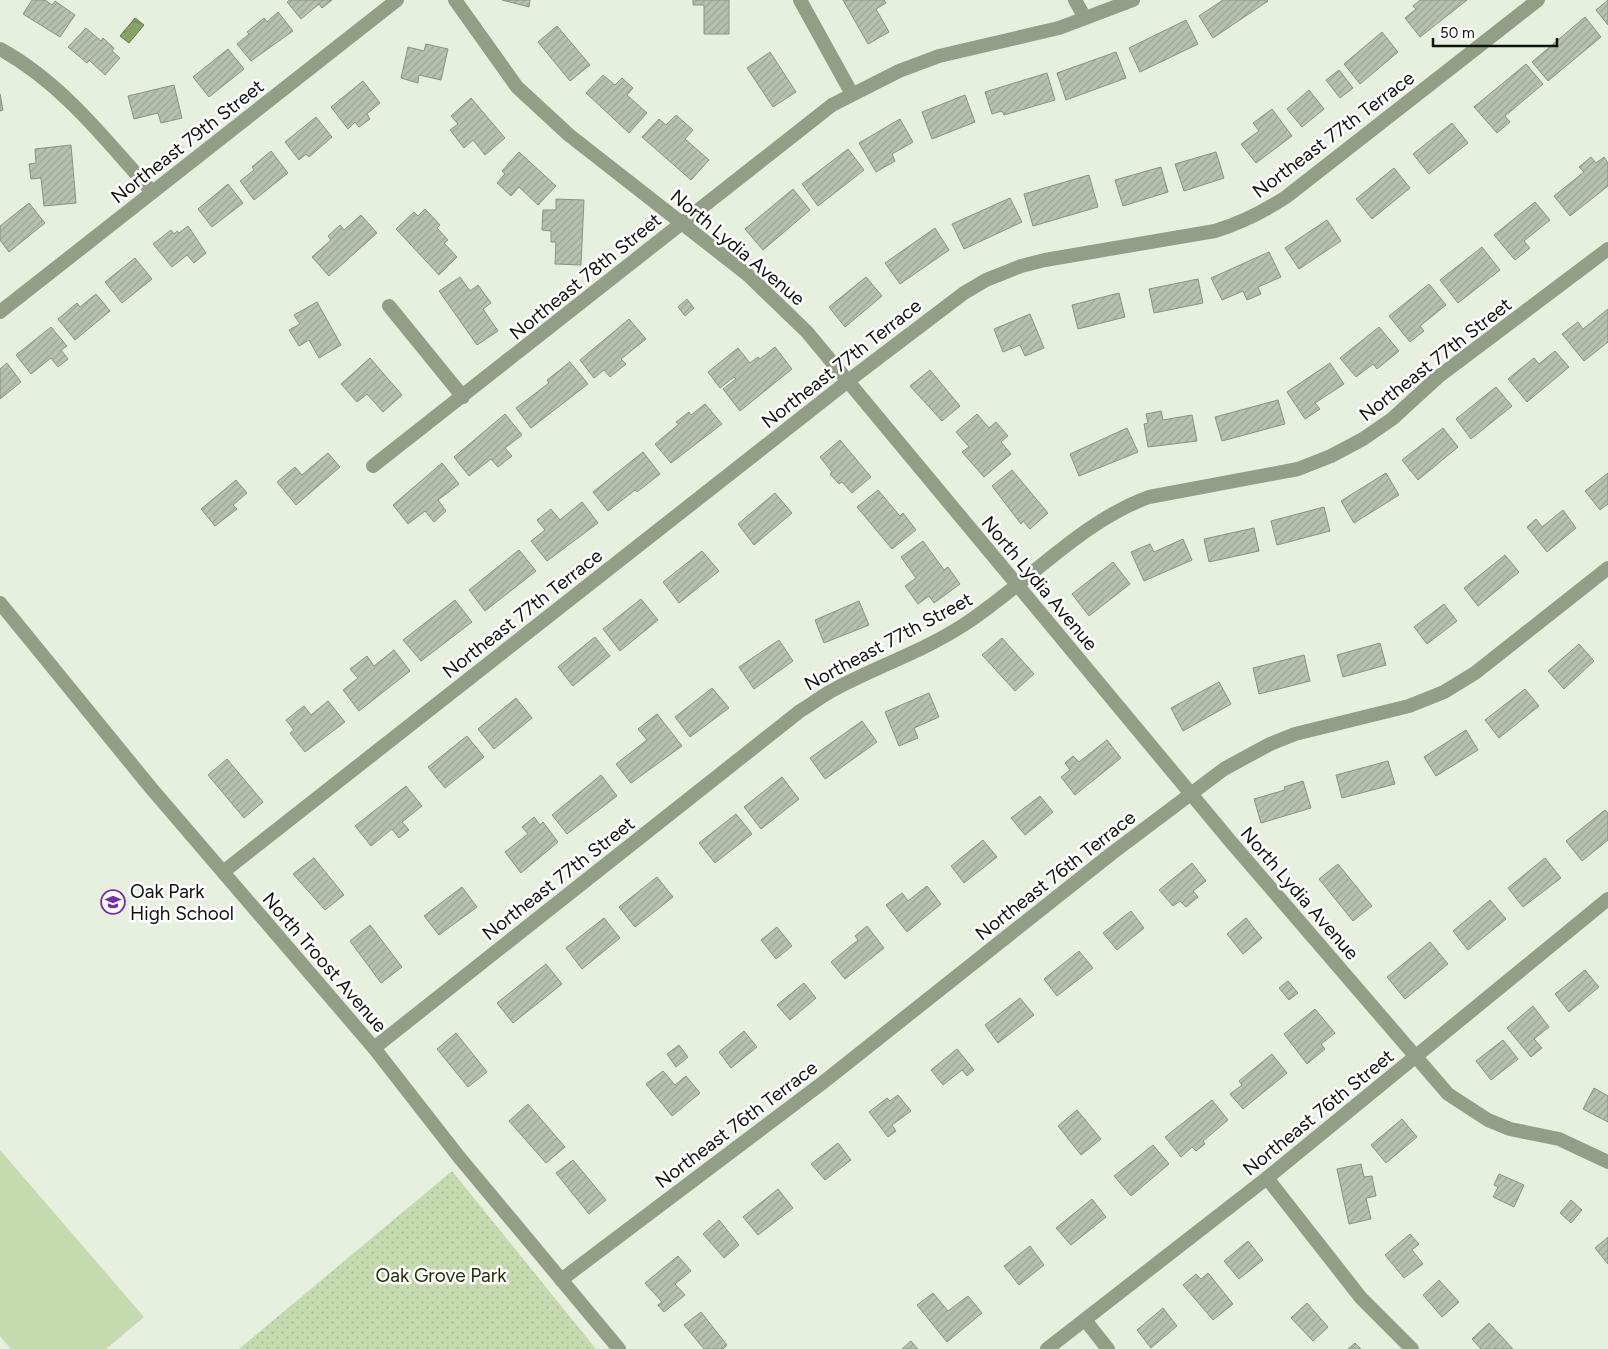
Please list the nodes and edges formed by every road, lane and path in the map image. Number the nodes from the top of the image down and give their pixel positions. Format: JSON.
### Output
{"nodes":[{"id":1,"x":397,"y":0,"type":"edge"},
{"id":2,"x":455,"y":0,"type":"edge"},
{"id":3,"x":800,"y":0,"type":"edge"},
{"id":4,"x":1075,"y":0,"type":"edge"},
{"id":5,"x":1132,"y":0,"type":"edge"},
{"id":6,"x":1538,"y":0,"type":"edge"},
{"id":7,"x":1085,"y":18,"type":"junction"},
{"id":8,"x":0,"y":49,"type":"edge"},
{"id":9,"x":852,"y":94,"type":"junction"},
{"id":10,"x":152,"y":192,"type":"junction"},
{"id":11,"x":681,"y":223,"type":"junction"},
{"id":12,"x":1608,"y":248,"type":"edge"},
{"id":13,"x":389,"y":306,"type":"dead end"},
{"id":14,"x":0,"y":312,"type":"edge"},
{"id":15,"x":848,"y":380,"type":"junction"},
{"id":16,"x":463,"y":397,"type":"junction"},
{"id":17,"x":374,"y":466,"type":"dead end"},
{"id":18,"x":1608,"y":568,"type":"edge"},
{"id":19,"x":1018,"y":586,"type":"junction"},
{"id":20,"x":0,"y":603,"type":"edge"},
{"id":21,"x":1191,"y":794,"type":"junction"},
{"id":22,"x":223,"y":872,"type":"junction"},
{"id":23,"x":1608,"y":899,"type":"edge"},
{"id":24,"x":374,"y":1048,"type":"junction"},
{"id":25,"x":1416,"y":1057,"type":"junction"},
{"id":26,"x":1608,"y":1162,"type":"edge"},
{"id":27,"x":1267,"y":1178,"type":"junction"},
{"id":28,"x":561,"y":1280,"type":"junction"},
{"id":29,"x":1085,"y":1320,"type":"junction"},
{"id":30,"x":619,"y":1349,"type":"edge"},
{"id":31,"x":1047,"y":1349,"type":"edge"},
{"id":32,"x":1108,"y":1349,"type":"edge"},
{"id":33,"x":1412,"y":1349,"type":"edge"}],
"edges":[{"from":1,"to":10,"type":"street","name":"Northeast 79th Street"},
{"from":2,"to":11,"type":"street","name":"North Lydia Avenue"},
{"from":3,"to":9,"type":"street"},
{"from":4,"to":7,"type":"street"},
{"from":5,"to":7,"type":"street","name":"Northeast 78th Street"},
{"from":6,"to":15,"type":"street","name":"Northeast 77th Terrace"},
{"from":7,"to":9,"type":"street","name":"Northeast 78th Street"},
{"from":8,"to":10,"type":"street"},
{"from":9,"to":11,"type":"street","name":"Northeast 78th Street"},
{"from":10,"to":14,"type":"street","name":"Northeast 79th Street"},
{"from":11,"to":15,"type":"street","name":"North Lydia Avenue"},
{"from":11,"to":16,"type":"street","name":"Northeast 78th Street"},
{"from":12,"to":19,"type":"street","name":"Northeast 77th Street"},
{"from":13,"to":16,"type":"street"},
{"from":15,"to":19,"type":"street","name":"North Lydia Avenue"},
{"from":15,"to":22,"type":"street","name":"Northeast 77th Terrace"},
{"from":16,"to":17,"type":"street","name":"Northeast 78th Street"},
{"from":18,"to":21,"type":"street","name":"Northeast 76th Terrace"},
{"from":19,"to":21,"type":"street","name":"North Lydia Avenue"},
{"from":19,"to":24,"type":"street","name":"Northeast 77th Street"},
{"from":20,"to":22,"type":"street","name":"North Troost Avenue"},
{"from":21,"to":25,"type":"street","name":"North Lydia Avenue"},
{"from":21,"to":28,"type":"street","name":"Northeast 76th Terrace"},
{"from":22,"to":24,"type":"street","name":"North Troost Avenue"},
{"from":23,"to":25,"type":"street","name":"Northeast 76th Street"},
{"from":24,"to":28,"type":"street","name":"North Troost Avenue"},
{"from":25,"to":26,"type":"street","name":"North Lydia Avenue"},
{"from":25,"to":27,"type":"street","name":"Northeast 76th Street"},
{"from":27,"to":29,"type":"street","name":"Northeast 76th Street"},
{"from":27,"to":33,"type":"street"},
{"from":28,"to":30,"type":"street","name":"North Troost Avenue"},
{"from":29,"to":31,"type":"street","name":"Northeast 76th Street"},
{"from":29,"to":32,"type":"street"}]}
